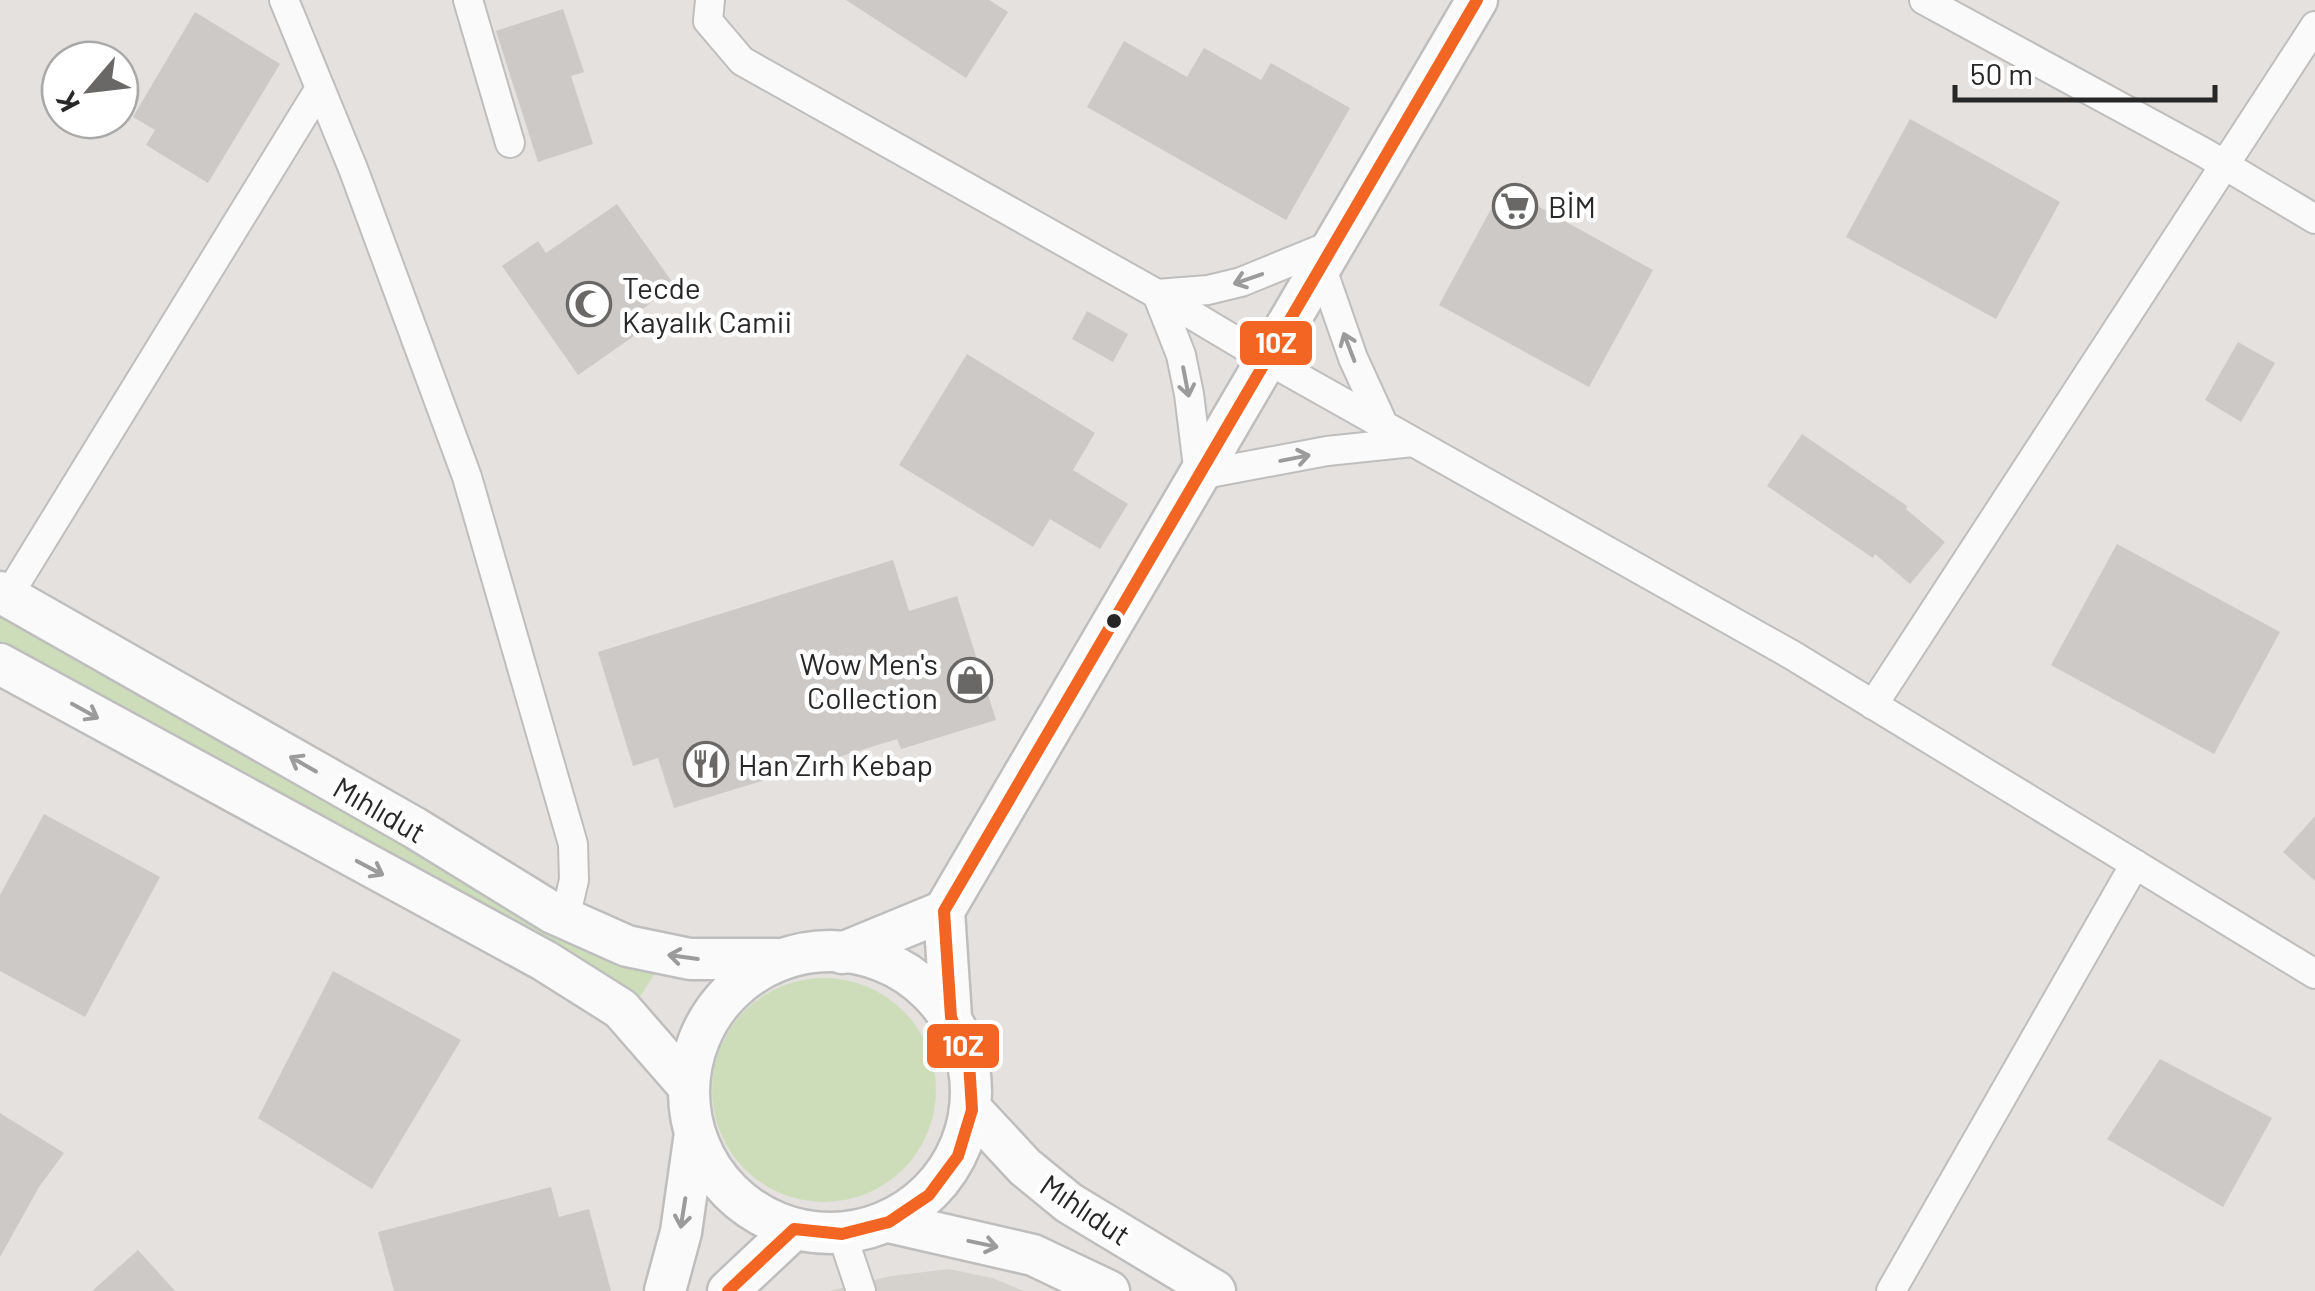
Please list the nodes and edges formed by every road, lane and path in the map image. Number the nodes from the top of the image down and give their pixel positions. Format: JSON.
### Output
{"nodes":[{"id":1,"x":284,"y":0,"type":"edge"},
{"id":2,"x":468,"y":0,"type":"edge"},
{"id":3,"x":710,"y":0,"type":"edge"},
{"id":4,"x":1477,"y":0,"type":"edge"},
{"id":5,"x":1924,"y":0,"type":"edge"},
{"id":6,"x":2315,"y":26,"type":"edge"},
{"id":7,"x":320,"y":88,"type":"junction"},
{"id":8,"x":510,"y":143,"type":"dead end"},
{"id":9,"x":2224,"y":165,"type":"junction"},
{"id":10,"x":2315,"y":219,"type":"edge"},
{"id":11,"x":1328,"y":255,"type":"junction"},
{"id":12,"x":1157,"y":294,"type":"junction"},
{"id":13,"x":1266,"y":360,"type":"junction"},
{"id":14,"x":1384,"y":426,"type":"junction"},
{"id":15,"x":1413,"y":442,"type":"junction"},
{"id":16,"x":1199,"y":475,"type":"junction"},
{"id":17,"x":4,"y":594,"type":"edge"},
{"id":18,"x":0,"y":664,"type":"edge"},
{"id":19,"x":1874,"y":704,"type":"junction"},
{"id":20,"x":2135,"y":864,"type":"junction"},
{"id":21,"x":944,"y":911,"type":"junction"},
{"id":22,"x":566,"y":918,"type":"junction"},
{"id":23,"x":842,"y":952,"type":"junction"},
{"id":24,"x":781,"y":959,"type":"junction"},
{"id":25,"x":2315,"y":974,"type":"edge"},
{"id":26,"x":951,"y":1017,"type":"junction"},
{"id":27,"x":689,"y":1087,"type":"junction"},
{"id":28,"x":972,"y":1110,"type":"junction"},
{"id":29,"x":696,"y":1134,"type":"junction"},
{"id":30,"x":888,"y":1222,"type":"junction"},
{"id":31,"x":794,"y":1229,"type":"junction"},
{"id":32,"x":842,"y":1234,"type":"junction"},
{"id":33,"x":665,"y":1291,"type":"edge"},
{"id":34,"x":728,"y":1291,"type":"edge"},
{"id":35,"x":861,"y":1291,"type":"edge"},
{"id":36,"x":1109,"y":1291,"type":"edge"},
{"id":37,"x":1215,"y":1291,"type":"edge"},
{"id":38,"x":1890,"y":1291,"type":"edge"}],
"edges":[{"from":1,"to":7,"type":"street"},
{"from":2,"to":8,"type":"street"},
{"from":3,"to":12,"type":"street"},
{"from":4,"to":11,"type":"main road"},
{"from":5,"to":9,"type":"street"},
{"from":6,"to":9,"type":"street"},
{"from":7,"to":17,"type":"street"},
{"from":7,"to":22,"type":"street"},
{"from":9,"to":10,"type":"street"},
{"from":9,"to":19,"type":"street"},
{"from":11,"to":12,"type":"street","one_way":true},
{"from":11,"to":13,"type":"main road"},
{"from":14,"to":11,"type":"street","one_way":true},
{"from":12,"to":13,"type":"street"},
{"from":12,"to":16,"type":"street","one_way":true},
{"from":13,"to":14,"type":"street"},
{"from":13,"to":16,"type":"main road"},
{"from":14,"to":15,"type":"street"},
{"from":16,"to":15,"type":"street","one_way":true},
{"from":15,"to":19,"type":"street"},
{"from":16,"to":21,"type":"main road"},
{"from":22,"to":17,"type":"main road","name":"Mıhlıdut","one_way":true},
{"from":18,"to":27,"type":"main road","name":"Mıhlıdut","one_way":true},
{"from":19,"to":20,"type":"street"},
{"from":20,"to":25,"type":"street"},
{"from":20,"to":38,"type":"street"},
{"from":21,"to":23,"type":"main road"},
{"from":21,"to":26,"type":"main road"},
{"from":24,"to":22,"type":"main road","name":"Mıhlıdut","one_way":true},
{"from":23,"to":24,"type":"main road"},
{"from":23,"to":26,"type":"main road"},
{"from":24,"to":27,"type":"main road"},
{"from":26,"to":28,"type":"main road"},
{"from":27,"to":29,"type":"main road"},
{"from":28,"to":30,"type":"main road"},
{"from":28,"to":37,"type":"main road","name":"Mıhlıdut"},
{"from":29,"to":31,"type":"main road"},
{"from":29,"to":33,"type":"main road","one_way":true},
{"from":30,"to":32,"type":"main road"},
{"from":30,"to":36,"type":"main road","name":"Mıhlıdut","one_way":true},
{"from":31,"to":32,"type":"main road"},
{"from":31,"to":34,"type":"main road"},
{"from":32,"to":35,"type":"street"}]}
